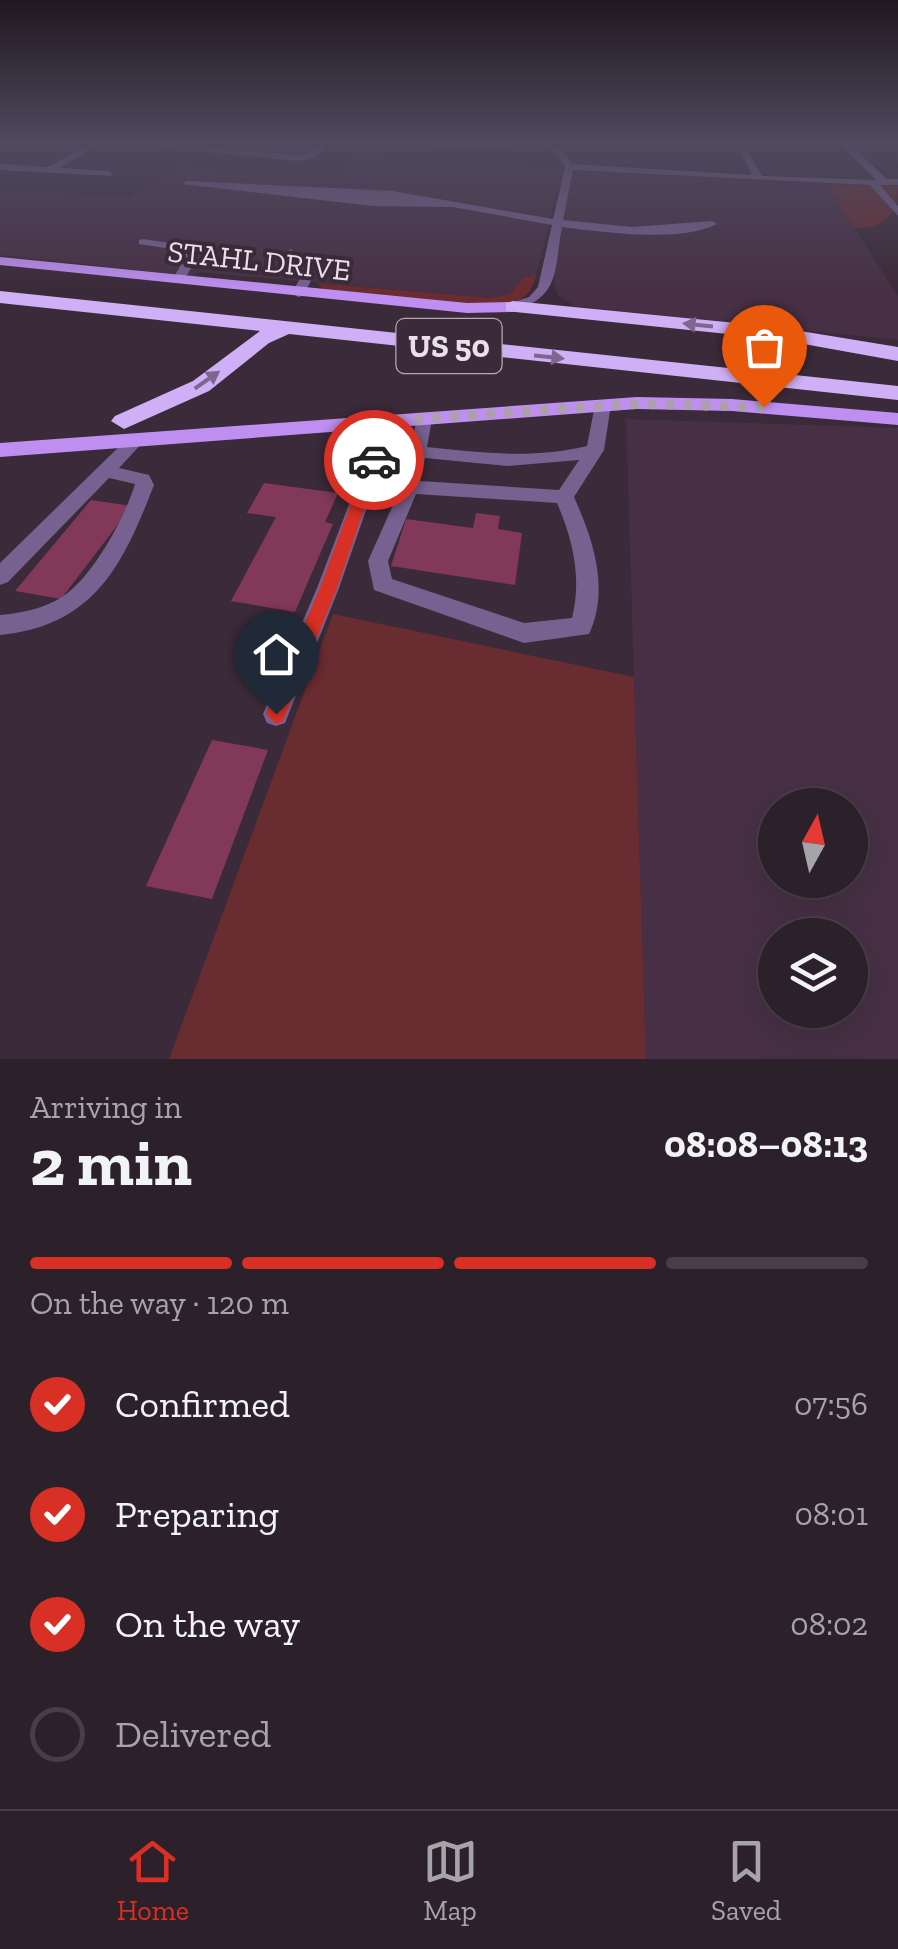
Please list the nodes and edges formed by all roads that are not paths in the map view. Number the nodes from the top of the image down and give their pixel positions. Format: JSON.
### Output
{"nodes":[{"id":1,"x":274,"y":192,"type":"edge"},
{"id":2,"x":367,"y":192,"type":"edge"},
{"id":3,"x":563,"y":192,"type":"edge"},
{"id":4,"x":885,"y":192,"type":"edge"},
{"id":5,"x":453,"y":204,"type":"junction"},
{"id":6,"x":898,"y":214,"type":"edge"},
{"id":7,"x":555,"y":222,"type":"junction"},
{"id":8,"x":712,"y":224,"type":"dead end"},
{"id":9,"x":142,"y":242,"type":"dead end"},
{"id":10,"x":291,"y":252,"type":"dead end"},
{"id":11,"x":0,"y":261,"type":"edge"},
{"id":12,"x":178,"y":280,"type":"junction"},
{"id":13,"x":0,"y":281,"type":"edge"},
{"id":14,"x":544,"y":288,"type":"junction"},
{"id":15,"x":298,"y":293,"type":"junction"},
{"id":16,"x":0,"y":297,"type":"edge"},
{"id":17,"x":513,"y":307,"type":"junction"},
{"id":18,"x":590,"y":314,"type":"junction"},
{"id":19,"x":283,"y":329,"type":"junction"},
{"id":20,"x":898,"y":354,"type":"edge"},
{"id":21,"x":898,"y":372,"type":"edge"},
{"id":22,"x":898,"y":393,"type":"edge"},
{"id":23,"x":603,"y":405,"type":"junction"},
{"id":24,"x":424,"y":418,"type":"junction"},
{"id":25,"x":898,"y":420,"type":"edge"},
{"id":26,"x":388,"y":421,"type":"junction"},
{"id":27,"x":130,"y":431,"type":"junction"},
{"id":28,"x":0,"y":450,"type":"edge"},
{"id":29,"x":595,"y":450,"type":"junction"},
{"id":30,"x":419,"y":452,"type":"junction"},
{"id":31,"x":104,"y":471,"type":"junction"},
{"id":32,"x":410,"y":487,"type":"junction"},
{"id":33,"x":564,"y":498,"type":"junction"},
{"id":34,"x":0,"y":576,"type":"edge"},
{"id":35,"x":0,"y":624,"type":"edge"},
{"id":36,"x":276,"y":714,"type":"dead end"}],
"edges":[{"from":1,"to":5,"type":"street"},
{"from":2,"to":5,"type":"street"},
{"from":3,"to":7,"type":"street"},
{"from":4,"to":6,"type":"street"},
{"from":5,"to":7,"type":"street"},
{"from":7,"to":8,"type":"street"},
{"from":7,"to":14,"type":"street"},
{"from":9,"to":12,"type":"street"},
{"from":10,"to":15,"type":"street"},
{"from":11,"to":12,"type":"main road","name":"STAHL DRIVE"},
{"from":12,"to":15,"type":"main road","name":"STAHL DRIVE"},
{"from":13,"to":21,"type":"highway","number":"US 50"},
{"from":14,"to":17,"type":"street"},
{"from":14,"to":18,"type":"highway"},
{"from":15,"to":17,"type":"main road","name":"STAHL DRIVE"},
{"from":16,"to":19,"type":"highway","number":"US 50"},
{"from":17,"to":18,"type":"highway"},
{"from":20,"to":18,"type":"highway","one_way":true},
{"from":19,"to":22,"type":"highway","number":"US 50","one_way":true},
{"from":27,"to":19,"type":"highway","one_way":true},
{"from":23,"to":24,"type":"main road"},
{"from":23,"to":25,"type":"main road"},
{"from":23,"to":29,"type":"street"},
{"from":24,"to":26,"type":"main road"},
{"from":24,"to":30,"type":"street"},
{"from":26,"to":27,"type":"main road"},
{"from":26,"to":36,"type":"street"},
{"from":27,"to":28,"type":"main road"},
{"from":27,"to":31,"type":"street"},
{"from":29,"to":30,"type":"street"},
{"from":29,"to":33,"type":"street"},
{"from":30,"to":32,"type":"street"},
{"from":31,"to":34,"type":"street"},
{"from":31,"to":35,"type":"street"},
{"from":32,"to":33,"type":"street"},
{"from":32,"to":33,"type":"street"}]}
